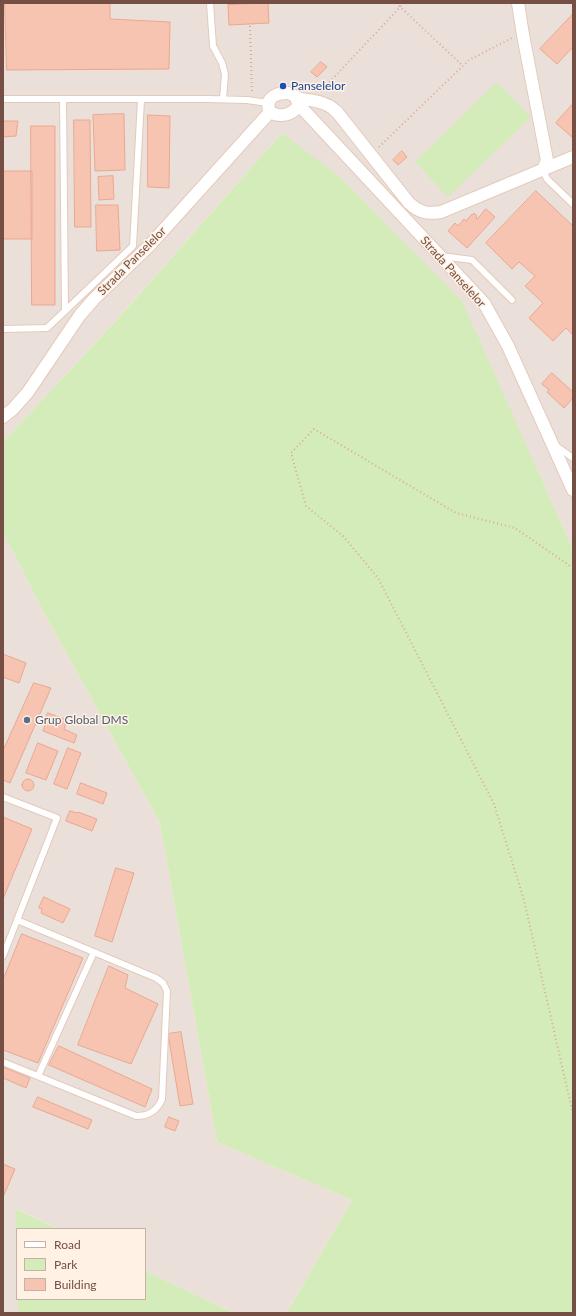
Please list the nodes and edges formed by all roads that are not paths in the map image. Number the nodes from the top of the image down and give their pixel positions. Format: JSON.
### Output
{"nodes":[{"id":1,"x":210,"y":3,"type":"edge"},
{"id":2,"x":518,"y":3,"type":"edge"},
{"id":3,"x":3,"y":99,"type":"edge"},
{"id":4,"x":63,"y":99,"type":"junction"},
{"id":5,"x":224,"y":99,"type":"junction"},
{"id":6,"x":141,"y":100,"type":"junction"},
{"id":7,"x":298,"y":102,"type":"junction"},
{"id":8,"x":269,"y":107,"type":"junction"},
{"id":9,"x":573,"y":157,"type":"edge"},
{"id":10,"x":543,"y":170,"type":"junction"},
{"id":11,"x":573,"y":204,"type":"edge"},
{"id":12,"x":440,"y":256,"type":"junction"},
{"id":13,"x":512,"y":300,"type":"dead end"},
{"id":14,"x":65,"y":311,"type":"junction"},
{"id":15,"x":3,"y":329,"type":"edge"},
{"id":16,"x":3,"y":417,"type":"edge"},
{"id":17,"x":550,"y":441,"type":"junction"},
{"id":18,"x":573,"y":458,"type":"edge"},
{"id":19,"x":573,"y":490,"type":"edge"},
{"id":20,"x":3,"y":797,"type":"edge"},
{"id":21,"x":17,"y":920,"type":"junction"},
{"id":22,"x":94,"y":952,"type":"junction"},
{"id":23,"x":3,"y":956,"type":"edge"},
{"id":24,"x":3,"y":1062,"type":"edge"},
{"id":25,"x":38,"y":1076,"type":"junction"}],
"edges":[{"from":1,"to":5,"type":"lane"},
{"from":2,"to":10,"type":"street"},
{"from":3,"to":4,"type":"lane"},
{"from":4,"to":6,"type":"lane"},
{"from":4,"to":14,"type":"lane"},
{"from":5,"to":6,"type":"lane"},
{"from":5,"to":8,"type":"lane"},
{"from":6,"to":14,"type":"lane"},
{"from":7,"to":8,"type":"street"},
{"from":7,"to":8,"type":"street","name":"Strada Panselelor"},
{"from":7,"to":10,"type":"street","name":"Strada Panselelor"},
{"from":7,"to":12,"type":"street","name":"Strada Panselelor"},
{"from":8,"to":16,"type":"street","name":"Strada Panselelor"},
{"from":9,"to":10,"type":"street","name":"Strada Panselelor"},
{"from":10,"to":11,"type":"lane"},
{"from":12,"to":13,"type":"lane"},
{"from":12,"to":17,"type":"street","name":"Strada Panselelor"},
{"from":14,"to":15,"type":"lane"},
{"from":17,"to":18,"type":"lane"},
{"from":17,"to":19,"type":"street","name":"Strada Panselelor"},
{"from":20,"to":21,"type":"lane"},
{"from":21,"to":22,"type":"lane"},
{"from":21,"to":23,"type":"lane"},
{"from":22,"to":25,"type":"lane"},
{"from":22,"to":25,"type":"lane"},
{"from":24,"to":25,"type":"lane"}]}
